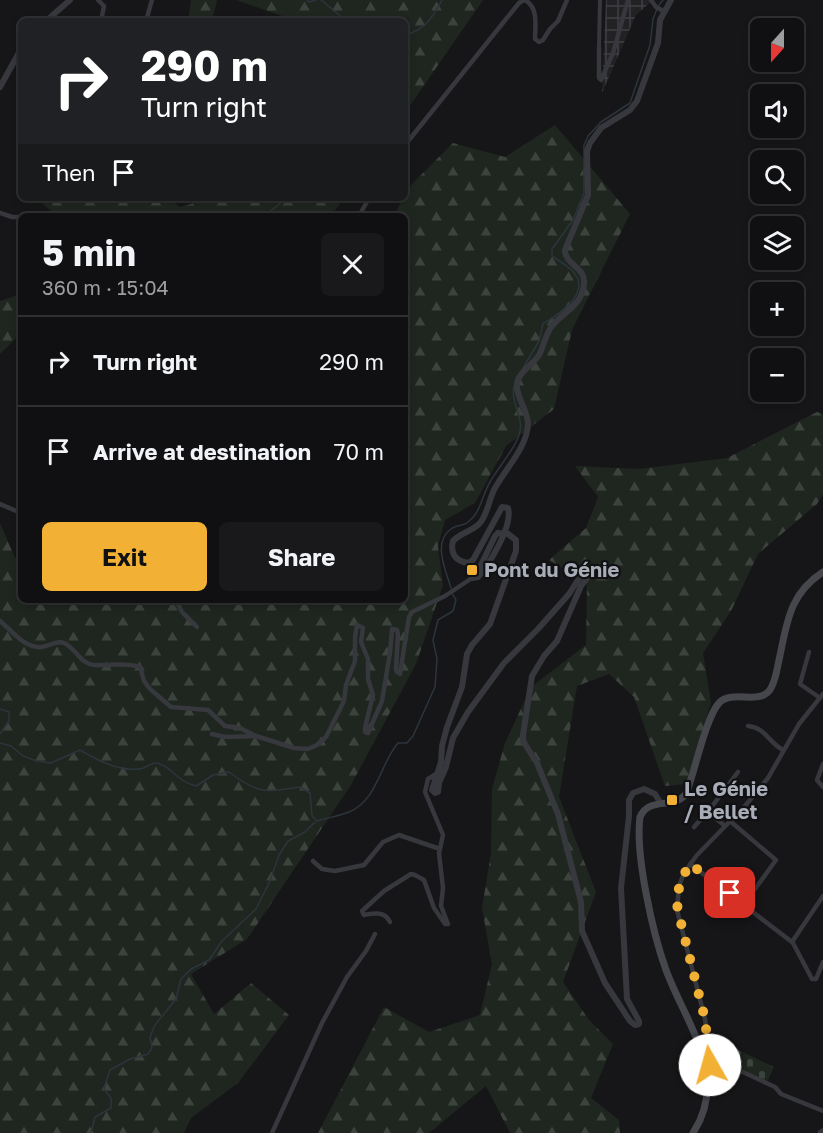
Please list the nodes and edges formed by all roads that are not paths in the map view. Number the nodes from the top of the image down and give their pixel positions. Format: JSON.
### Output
{"nodes":[{"id":1,"x":70,"y":0,"type":"edge"},
{"id":2,"x":98,"y":0,"type":"edge"},
{"id":3,"x":152,"y":0,"type":"edge"},
{"id":4,"x":525,"y":0,"type":"edge"},
{"id":5,"x":567,"y":0,"type":"edge"},
{"id":6,"x":600,"y":0,"type":"edge"},
{"id":7,"x":628,"y":0,"type":"edge"},
{"id":8,"x":651,"y":0,"type":"edge"},
{"id":9,"x":671,"y":0,"type":"edge"},
{"id":10,"x":661,"y":9,"type":"junction"},
{"id":11,"x":49,"y":18,"type":"edge"},
{"id":12,"x":102,"y":18,"type":"edge"},
{"id":13,"x":147,"y":18,"type":"edge"},
{"id":14,"x":599,"y":47,"type":"joint"},
{"id":15,"x":18,"y":54,"type":"edge"},
{"id":16,"x":0,"y":87,"type":"edge"},
{"id":17,"x":408,"y":141,"type":"edge"},
{"id":18,"x":0,"y":213,"type":"edge"},
{"id":19,"x":18,"y":217,"type":"edge"},
{"id":20,"x":0,"y":504,"type":"edge"},
{"id":21,"x":18,"y":512,"type":"edge"},
{"id":22,"x":823,"y":572,"type":"edge"},
{"id":23,"x":472,"y":578,"type":"junction"},
{"id":24,"x":178,"y":603,"type":"edge"},
{"id":25,"x":0,"y":621,"type":"edge"},
{"id":26,"x":197,"y":627,"type":"dead end"},
{"id":27,"x":809,"y":652,"type":"dead end"},
{"id":28,"x":822,"y":696,"type":"edge"},
{"id":29,"x":748,"y":726,"type":"dead end"},
{"id":30,"x":212,"y":734,"type":"dead end"},
{"id":31,"x":256,"y":736,"type":"junction"},
{"id":32,"x":783,"y":750,"type":"junction"},
{"id":33,"x":823,"y":764,"type":"edge"},
{"id":34,"x":738,"y":772,"type":"dead end"},
{"id":35,"x":436,"y":774,"type":"junction"},
{"id":36,"x":823,"y":787,"type":"edge"},
{"id":37,"x":660,"y":802,"type":"junction"},
{"id":38,"x":710,"y":809,"type":"junction"},
{"id":39,"x":730,"y":821,"type":"junction"},
{"id":40,"x":726,"y":826,"type":"junction"},
{"id":41,"x":694,"y":827,"type":"dead end"},
{"id":42,"x":440,"y":849,"type":"junction"},
{"id":43,"x":314,"y":861,"type":"dead end"},
{"id":44,"x":690,"y":864,"type":"junction"},
{"id":45,"x":755,"y":889,"type":"dead end"},
{"id":46,"x":823,"y":896,"type":"edge"},
{"id":47,"x":821,"y":904,"type":"edge"},
{"id":48,"x":390,"y":922,"type":"dead end"},
{"id":49,"x":375,"y":934,"type":"dead end"},
{"id":50,"x":793,"y":942,"type":"junction"},
{"id":51,"x":823,"y":962,"type":"edge"},
{"id":52,"x":710,"y":1055,"type":"junction"},
{"id":53,"x":708,"y":1075,"type":"junction"},
{"id":54,"x":823,"y":1111,"type":"edge"},
{"id":55,"x":272,"y":1133,"type":"edge"},
{"id":56,"x":694,"y":1133,"type":"edge"}],
"edges":[{"from":1,"to":11,"type":"street"},
{"from":2,"to":12,"type":"street"},
{"from":3,"to":13,"type":"street"},
{"from":4,"to":5,"type":"street"},
{"from":4,"to":17,"type":"street"},
{"from":6,"to":14,"type":"street"},
{"from":7,"to":14,"type":"street"},
{"from":8,"to":10,"type":"street"},
{"from":9,"to":10,"type":"street"},
{"from":10,"to":23,"type":"street"},
{"from":15,"to":16,"type":"street"},
{"from":18,"to":19,"type":"street"},
{"from":20,"to":21,"type":"street"},
{"from":22,"to":37,"type":"main road"},
{"from":23,"to":31,"type":"street"},
{"from":23,"to":35,"type":"street","bridge":true},
{"from":24,"to":26,"type":"street"},
{"from":25,"to":31,"type":"street"},
{"from":27,"to":28,"type":"street"},
{"from":28,"to":32,"type":"street"},
{"from":29,"to":32,"type":"street"},
{"from":30,"to":31,"type":"street"},
{"from":32,"to":39,"type":"street"},
{"from":33,"to":36,"type":"street"},
{"from":34,"to":38,"type":"street"},
{"from":35,"to":37,"type":"street"},
{"from":35,"to":42,"type":"street"},
{"from":37,"to":53,"type":"main road"},
{"from":38,"to":40,"type":"street"},
{"from":38,"to":41,"type":"street"},
{"from":39,"to":40,"type":"street"},
{"from":39,"to":45,"type":"street"},
{"from":40,"to":44,"type":"street"},
{"from":42,"to":43,"type":"street"},
{"from":42,"to":48,"type":"street"},
{"from":44,"to":50,"type":"street"},
{"from":44,"to":52,"type":"street"},
{"from":46,"to":47,"type":"street"},
{"from":47,"to":50,"type":"street"},
{"from":49,"to":55,"type":"street"},
{"from":50,"to":51,"type":"street"},
{"from":52,"to":53,"type":"street"},
{"from":52,"to":54,"type":"street"},
{"from":53,"to":56,"type":"main road"}]}
